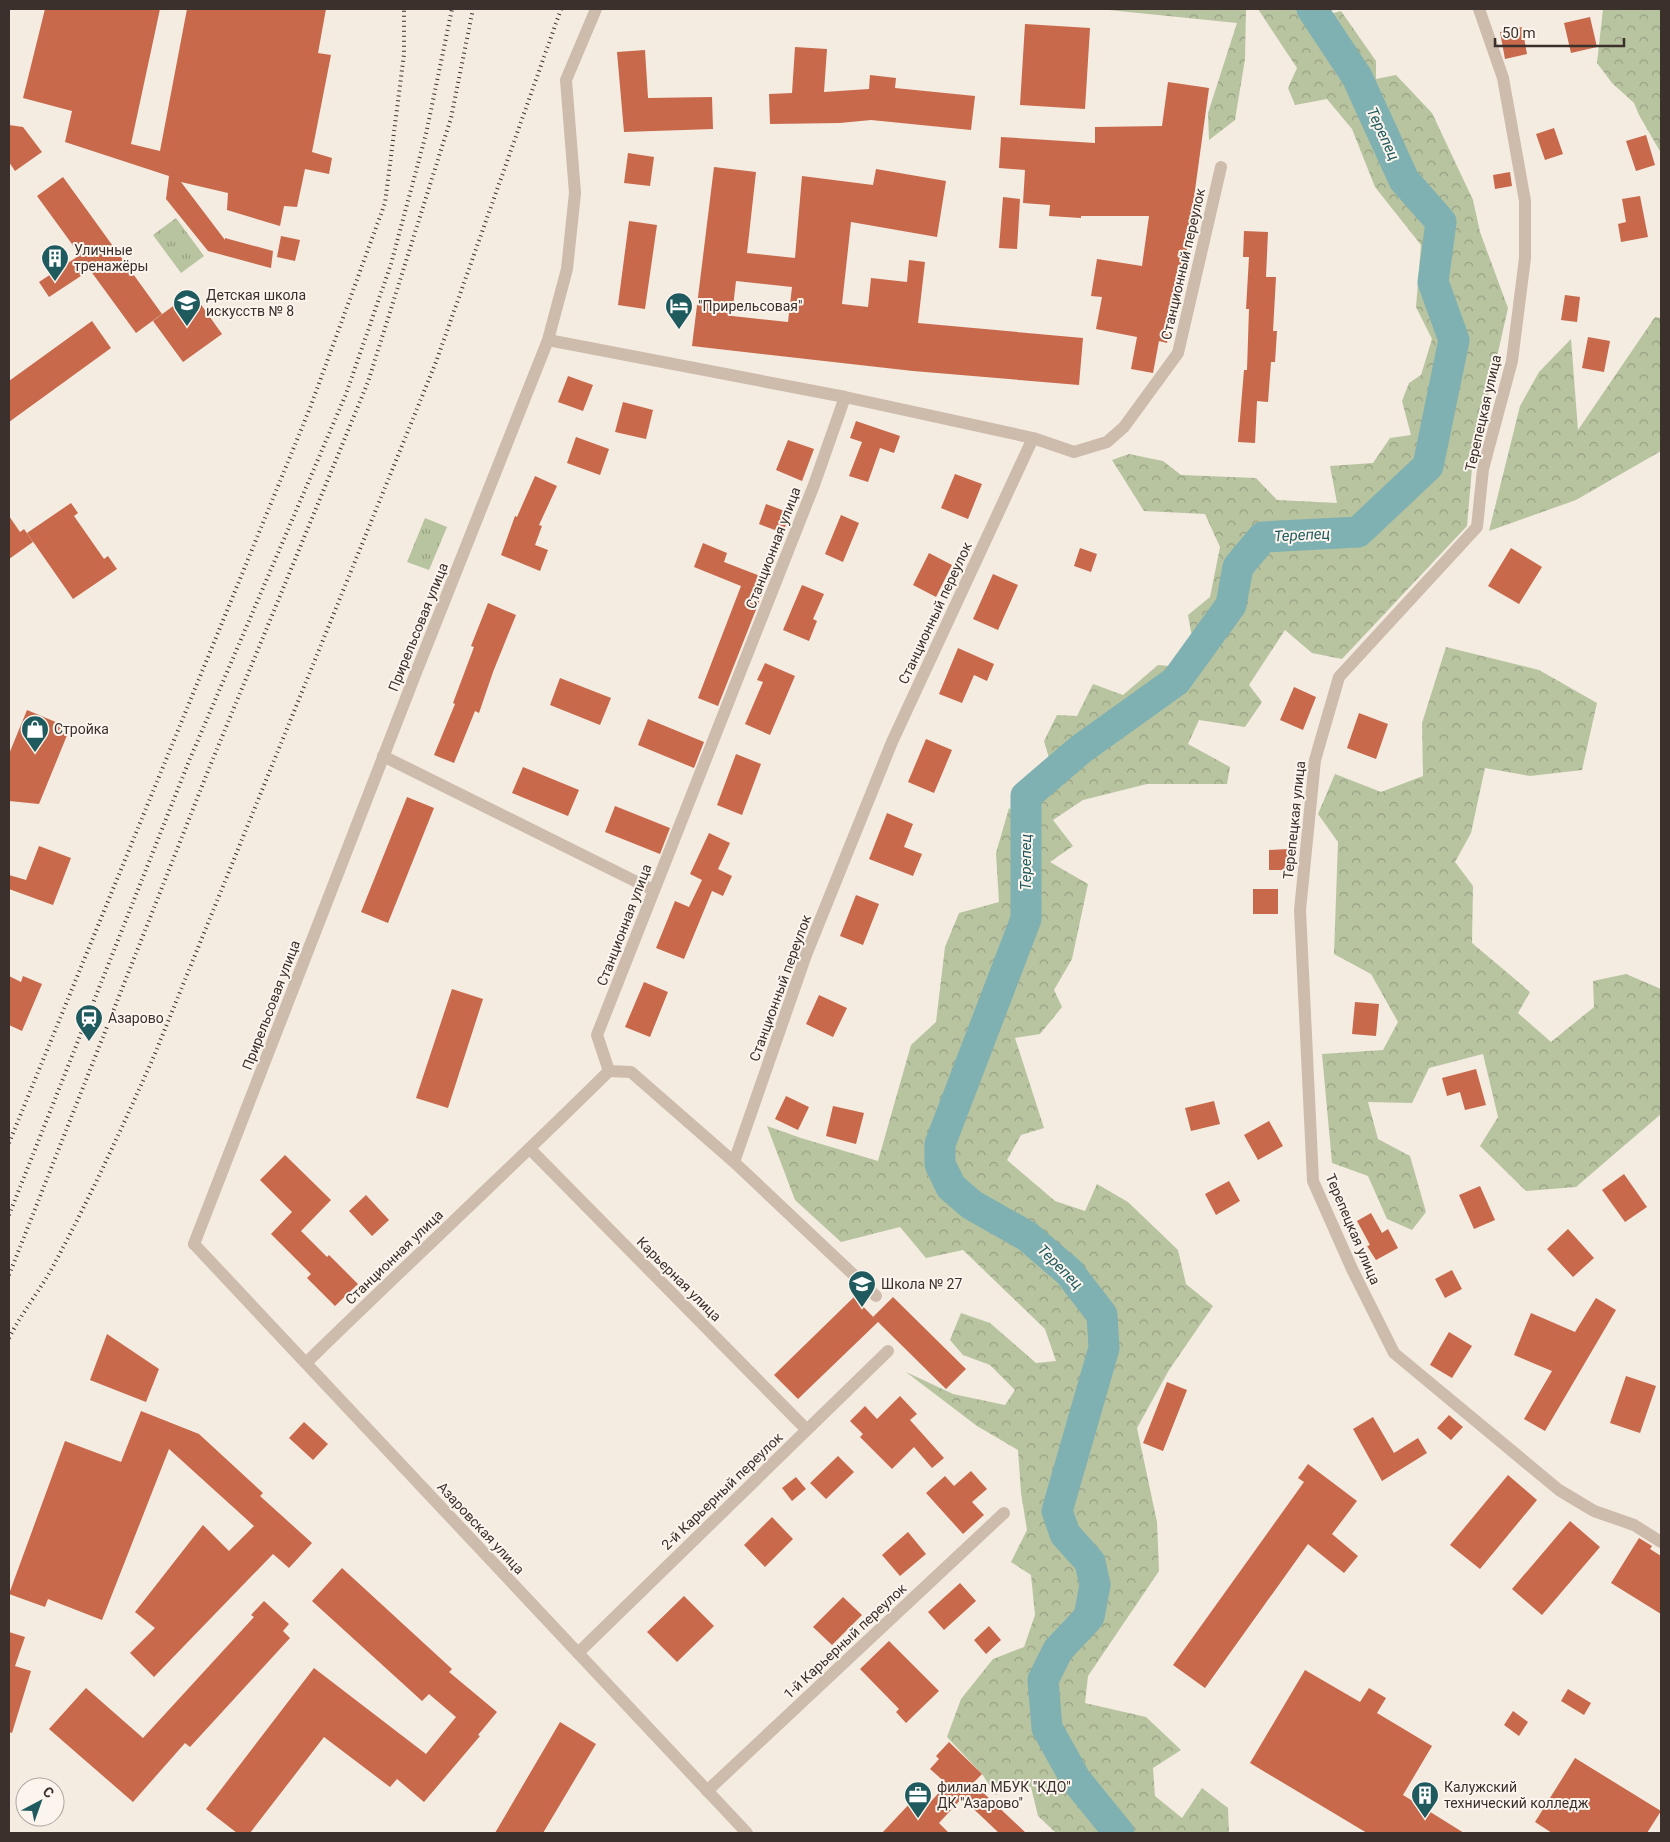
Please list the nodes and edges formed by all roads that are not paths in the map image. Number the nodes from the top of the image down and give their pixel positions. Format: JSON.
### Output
{"nodes":[{"id":1,"x":596,"y":9,"type":"edge"},
{"id":2,"x":1480,"y":9,"type":"edge"},
{"id":3,"x":1221,"y":167,"type":"dead end"},
{"id":4,"x":548,"y":340,"type":"junction"},
{"id":5,"x":845,"y":397,"type":"junction"},
{"id":6,"x":1033,"y":438,"type":"junction"},
{"id":7,"x":383,"y":756,"type":"junction"},
{"id":8,"x":653,"y":890,"type":"junction"},
{"id":9,"x":609,"y":1071,"type":"junction"},
{"id":10,"x":530,"y":1149,"type":"junction"},
{"id":11,"x":734,"y":1162,"type":"junction"},
{"id":12,"x":194,"y":1244,"type":"joint"},
{"id":13,"x":876,"y":1296,"type":"dead end"},
{"id":14,"x":888,"y":1351,"type":"dead end"},
{"id":15,"x":306,"y":1363,"type":"junction"},
{"id":16,"x":807,"y":1430,"type":"junction"},
{"id":17,"x":1004,"y":1513,"type":"dead end"},
{"id":18,"x":1661,"y":1542,"type":"edge"},
{"id":19,"x":578,"y":1653,"type":"junction"},
{"id":20,"x":707,"y":1791,"type":"junction"},
{"id":21,"x":747,"y":1833,"type":"edge"}],
"edges":[{"from":1,"to":4,"type":"street","name":"Прирельсовая улица"},
{"from":2,"to":18,"type":"street","name":"Терепецкая улица"},
{"from":3,"to":6,"type":"street","name":"Станционный переулок"},
{"from":4,"to":5,"type":"street"},
{"from":4,"to":7,"type":"street","name":"Прирельсовая улица"},
{"from":5,"to":6,"type":"street"},
{"from":5,"to":8,"type":"street","name":"Станционная улица"},
{"from":6,"to":11,"type":"street","name":"Станционный переулок"},
{"from":7,"to":8,"type":"street"},
{"from":7,"to":12,"type":"street","name":"Прирельсовая улица"},
{"from":8,"to":9,"type":"street","name":"Станционная улица"},
{"from":9,"to":10,"type":"street","name":"Станционная улица"},
{"from":9,"to":11,"type":"street"},
{"from":10,"to":15,"type":"street","name":"Станционная улица"},
{"from":10,"to":16,"type":"street","name":"Карьерная улица"},
{"from":11,"to":13,"type":"street"},
{"from":12,"to":15,"type":"street","name":"Азаровская улица"},
{"from":14,"to":16,"type":"street","name":"2-й Карьерный переулок"},
{"from":15,"to":19,"type":"street","name":"Азаровская улица"},
{"from":16,"to":19,"type":"street","name":"2-й Карьерный переулок"},
{"from":17,"to":20,"type":"street","name":"1-й Карьерный переулок"},
{"from":19,"to":20,"type":"street","name":"Азаровская улица"},
{"from":20,"to":21,"type":"street","name":"Азаровская улица"}]}
